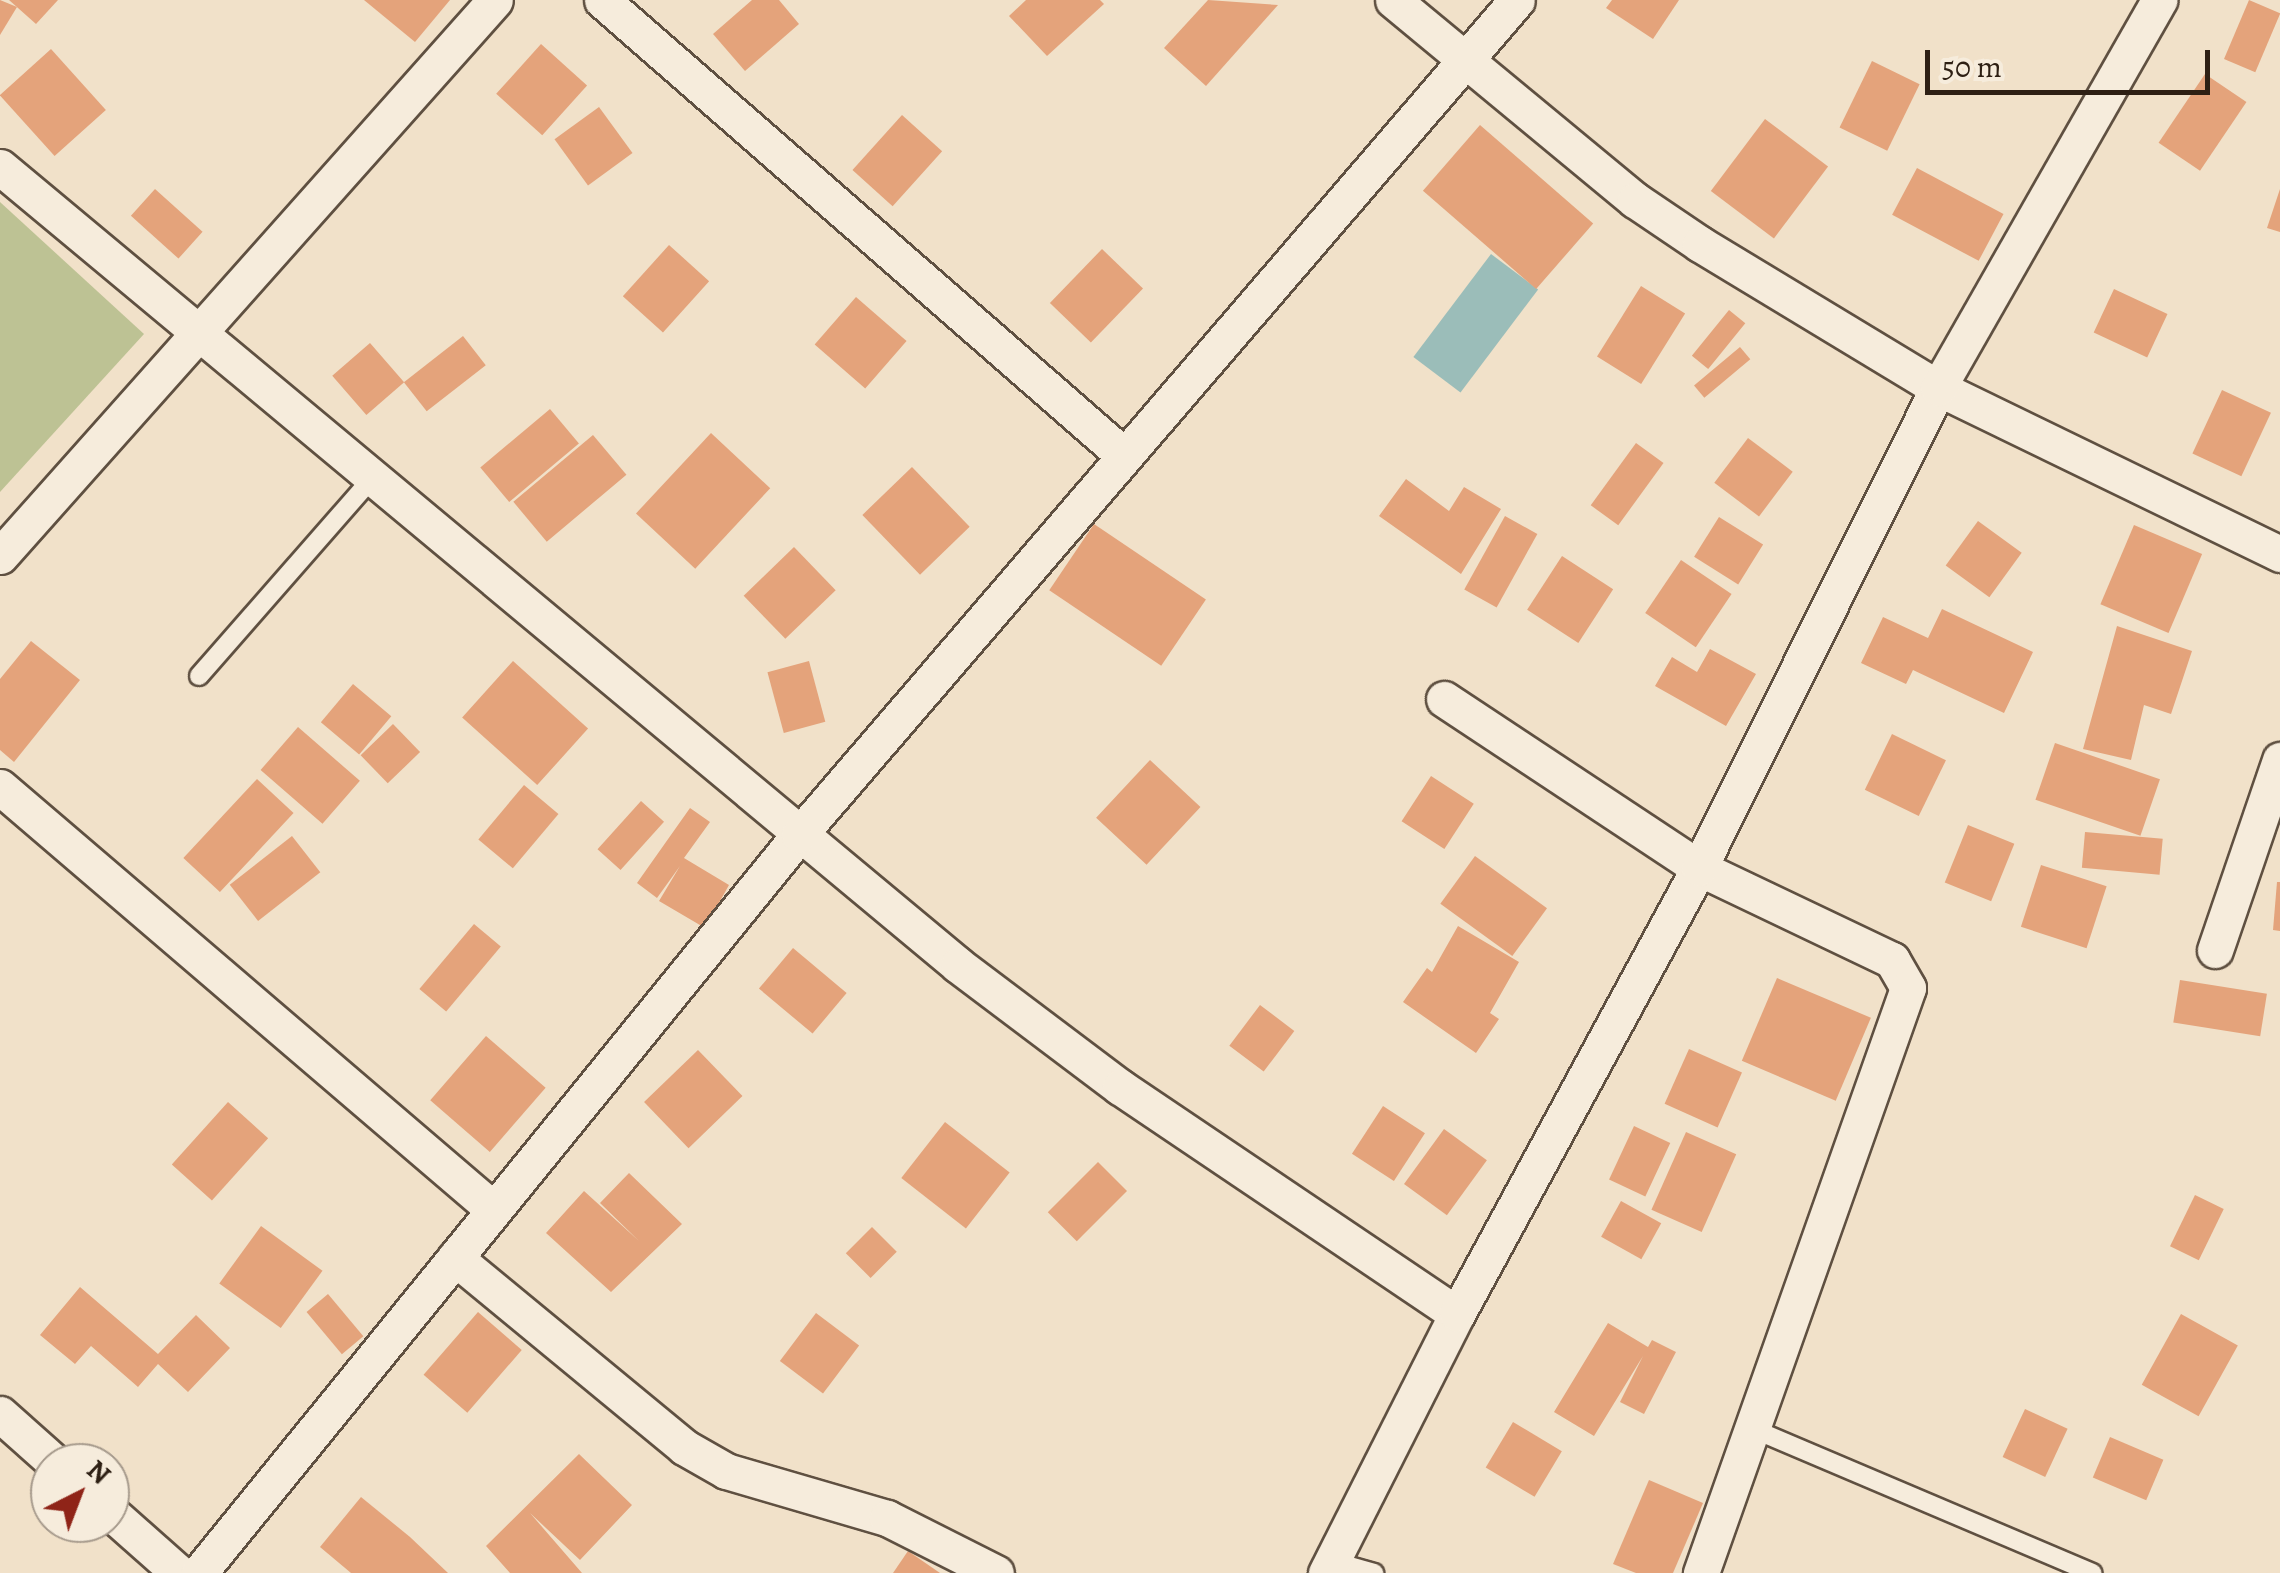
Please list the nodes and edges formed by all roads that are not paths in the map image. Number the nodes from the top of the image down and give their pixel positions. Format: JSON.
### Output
{"nodes":[{"id":1,"x":495,"y":0,"type":"edge"},
{"id":2,"x":602,"y":0,"type":"edge"},
{"id":3,"x":1393,"y":0,"type":"edge"},
{"id":4,"x":1517,"y":0,"type":"edge"},
{"id":5,"x":2159,"y":0,"type":"edge"},
{"id":6,"x":1467,"y":61,"type":"junction"},
{"id":7,"x":0,"y":167,"type":"edge"},
{"id":8,"x":202,"y":330,"type":"junction"},
{"id":9,"x":1938,"y":388,"type":"junction"},
{"id":10,"x":1122,"y":454,"type":"junction"},
{"id":11,"x":374,"y":475,"type":"junction"},
{"id":12,"x":2280,"y":554,"type":"edge"},
{"id":13,"x":0,"y":556,"type":"edge"},
{"id":14,"x":200,"y":676,"type":"dead end"},
{"id":15,"x":1444,"y":699,"type":"dead end"},
{"id":16,"x":2280,"y":760,"type":"edge"},
{"id":17,"x":0,"y":787,"type":"edge"},
{"id":18,"x":799,"y":834,"type":"junction"},
{"id":19,"x":1698,"y":868,"type":"junction"},
{"id":20,"x":2216,"y":950,"type":"dead end"},
{"id":21,"x":494,"y":1210,"type":"junction"},
{"id":22,"x":455,"y":1258,"type":"junction"},
{"id":23,"x":1457,"y":1314,"type":"junction"},
{"id":24,"x":0,"y":1414,"type":"edge"},
{"id":25,"x":1751,"y":1428,"type":"junction"},
{"id":26,"x":33,"y":1443,"type":"edge"},
{"id":27,"x":130,"y":1530,"type":"edge"},
{"id":28,"x":1329,"y":1567,"type":"edge"},
{"id":29,"x":179,"y":1573,"type":"edge"},
{"id":30,"x":199,"y":1573,"type":"edge"},
{"id":31,"x":996,"y":1573,"type":"edge"},
{"id":32,"x":1374,"y":1573,"type":"edge"},
{"id":33,"x":1701,"y":1573,"type":"edge"},
{"id":34,"x":2093,"y":1573,"type":"edge"}],
"edges":[{"from":1,"to":8,"type":"street"},
{"from":2,"to":10,"type":"street"},
{"from":3,"to":6,"type":"street"},
{"from":4,"to":6,"type":"street"},
{"from":5,"to":9,"type":"street"},
{"from":6,"to":9,"type":"street"},
{"from":6,"to":10,"type":"street"},
{"from":7,"to":8,"type":"street"},
{"from":8,"to":11,"type":"street"},
{"from":8,"to":13,"type":"street"},
{"from":9,"to":12,"type":"street"},
{"from":9,"to":19,"type":"street"},
{"from":10,"to":18,"type":"street"},
{"from":11,"to":14,"type":"lane"},
{"from":11,"to":18,"type":"street"},
{"from":15,"to":19,"type":"street"},
{"from":16,"to":20,"type":"street"},
{"from":17,"to":21,"type":"street"},
{"from":18,"to":21,"type":"street"},
{"from":18,"to":23,"type":"street"},
{"from":19,"to":23,"type":"street"},
{"from":19,"to":25,"type":"street"},
{"from":21,"to":22,"type":"street"},
{"from":22,"to":30,"type":"street"},
{"from":22,"to":31,"type":"street"},
{"from":23,"to":28,"type":"street"},
{"from":24,"to":26,"type":"street"},
{"from":25,"to":33,"type":"street"},
{"from":25,"to":34,"type":"lane"},
{"from":27,"to":29,"type":"street"},
{"from":28,"to":32,"type":"lane"}]}
